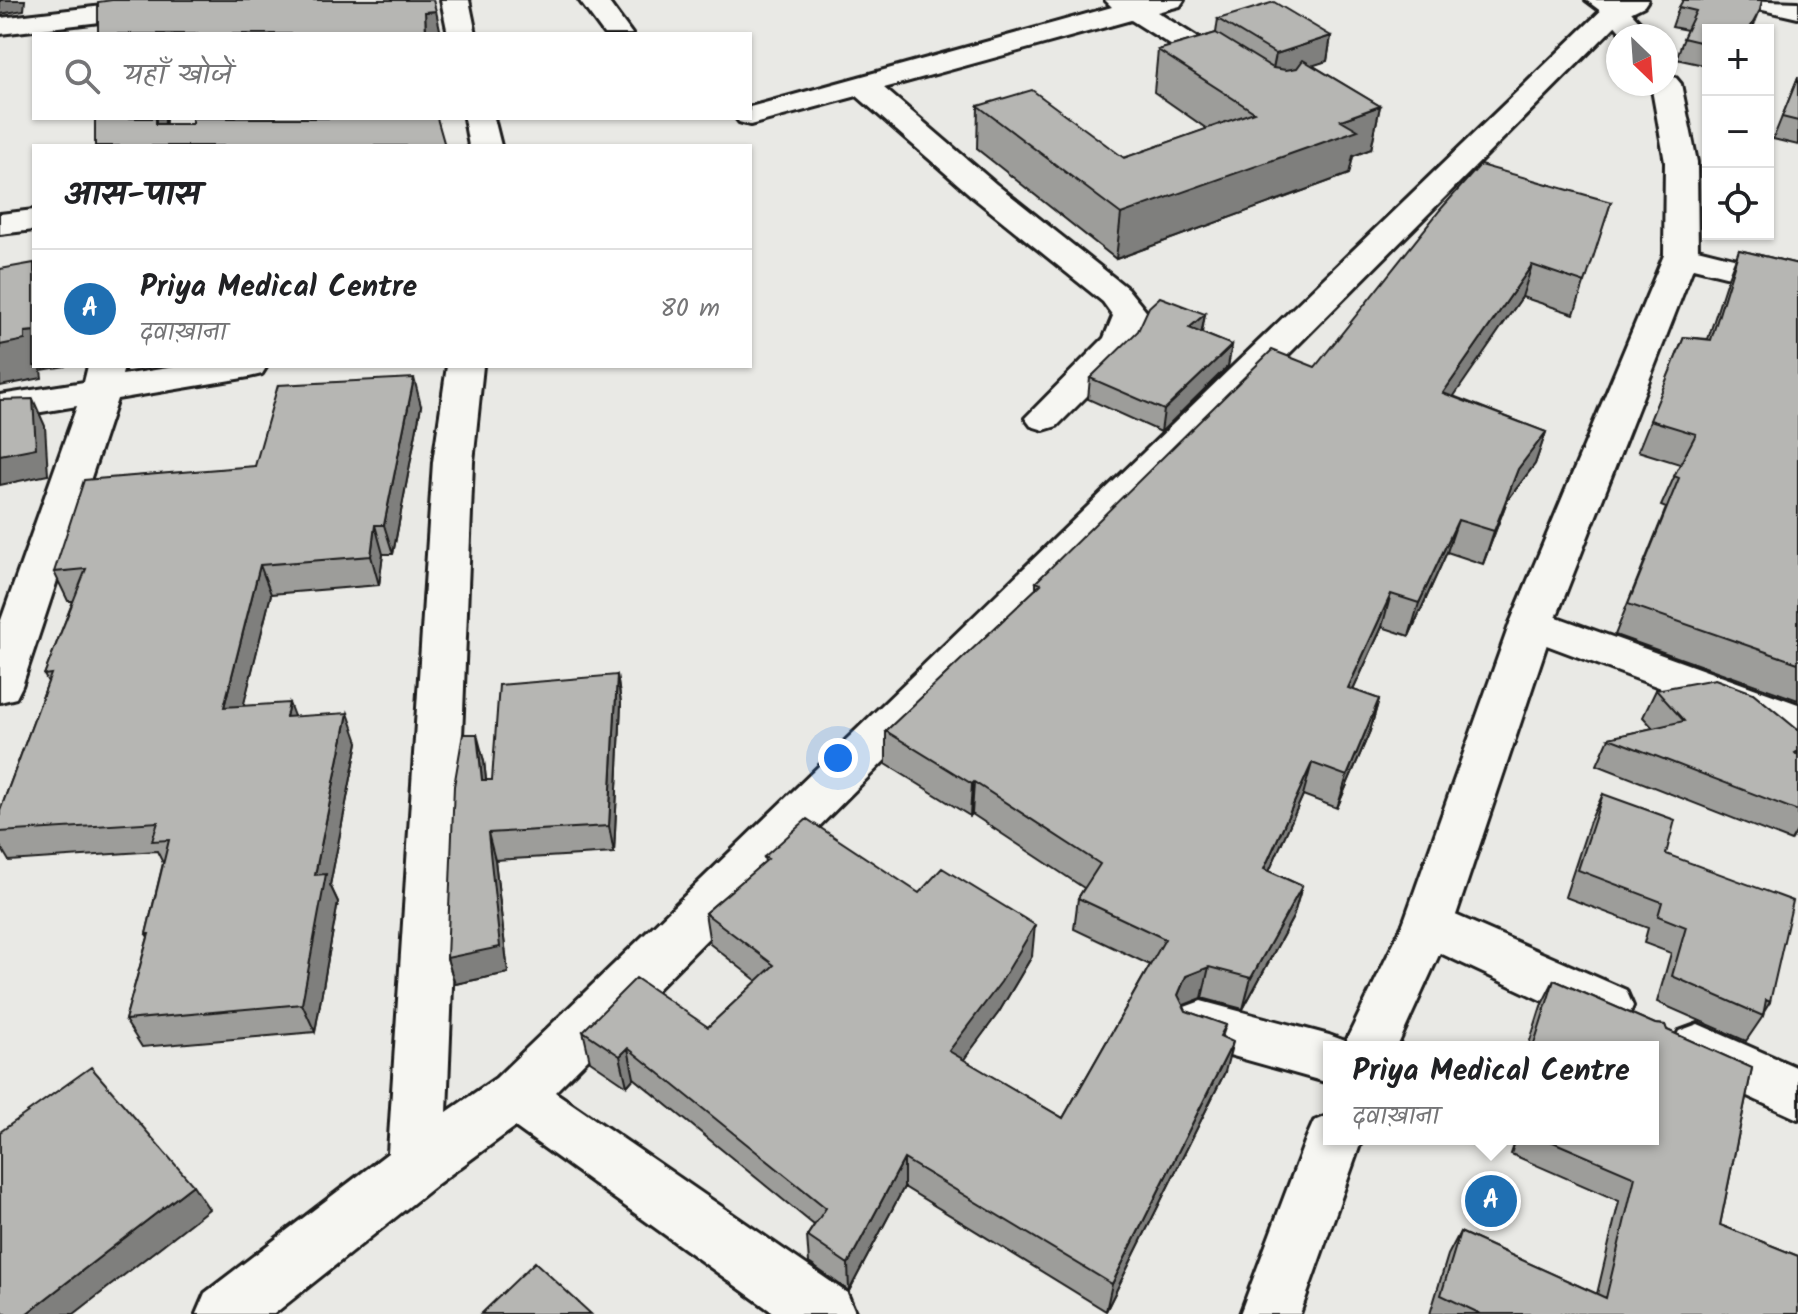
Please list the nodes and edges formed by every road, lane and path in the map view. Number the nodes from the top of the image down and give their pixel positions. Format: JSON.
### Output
{"nodes":[{"id":1,"x":455,"y":0,"type":"edge"},
{"id":2,"x":593,"y":0,"type":"edge"},
{"id":3,"x":1170,"y":0,"type":"edge"},
{"id":4,"x":1755,"y":0,"type":"edge"},
{"id":5,"x":184,"y":5,"type":"edge"},
{"id":6,"x":1127,"y":5,"type":"edge"},
{"id":7,"x":1798,"y":10,"type":"edge"},
{"id":8,"x":1622,"y":11,"type":"edge"},
{"id":9,"x":0,"y":26,"type":"edge"},
{"id":10,"x":462,"y":32,"type":"edge"},
{"id":11,"x":617,"y":32,"type":"edge"},
{"id":12,"x":864,"y":86,"type":"junction"},
{"id":13,"x":1265,"y":93,"type":"edge"},
{"id":14,"x":1668,"y":96,"type":"edge"},
{"id":15,"x":752,"y":115,"type":"edge"},
{"id":16,"x":182,"y":120,"type":"edge"},
{"id":17,"x":479,"y":120,"type":"edge"},
{"id":18,"x":182,"y":144,"type":"edge"},
{"id":19,"x":485,"y":144,"type":"edge"},
{"id":20,"x":32,"y":220,"type":"edge"},
{"id":21,"x":0,"y":224,"type":"edge"},
{"id":22,"x":1681,"y":255,"type":"junction"},
{"id":23,"x":1798,"y":284,"type":"edge"},
{"id":24,"x":225,"y":368,"type":"edge"},
{"id":25,"x":465,"y":368,"type":"edge"},
{"id":26,"x":103,"y":378,"type":"edge"},
{"id":27,"x":0,"y":407,"type":"edge"},
{"id":28,"x":1044,"y":418,"type":"dead end"},
{"id":29,"x":1532,"y":623,"type":"junction"},
{"id":30,"x":0,"y":686,"type":"edge"},
{"id":31,"x":1798,"y":722,"type":"edge"},
{"id":32,"x":1428,"y":924,"type":"junction"},
{"id":33,"x":1201,"y":1024,"type":"edge"},
{"id":34,"x":1373,"y":1041,"type":"edge"},
{"id":35,"x":1323,"y":1057,"type":"edge"},
{"id":36,"x":1798,"y":1094,"type":"edge"},
{"id":37,"x":515,"y":1095,"type":"junction"},
{"id":38,"x":1332,"y":1145,"type":"edge"},
{"id":39,"x":416,"y":1166,"type":"junction"},
{"id":40,"x":226,"y":1314,"type":"edge"},
{"id":41,"x":826,"y":1314,"type":"edge"},
{"id":42,"x":1270,"y":1314,"type":"edge"}],
"edges":[{"from":1,"to":10,"type":"street"},
{"from":2,"to":11,"type":"street"},
{"from":3,"to":6,"type":"street"},
{"from":4,"to":7,"type":"street"},
{"from":5,"to":9,"type":"street"},
{"from":6,"to":12,"type":"street"},
{"from":6,"to":13,"type":"street"},
{"from":8,"to":37,"type":"street"},
{"from":12,"to":15,"type":"street"},
{"from":12,"to":28,"type":"street"},
{"from":14,"to":22,"type":"street"},
{"from":16,"to":18,"type":"street"},
{"from":17,"to":19,"type":"street"},
{"from":20,"to":21,"type":"street"},
{"from":22,"to":23,"type":"street"},
{"from":22,"to":29,"type":"street"},
{"from":24,"to":26,"type":"street"},
{"from":25,"to":39,"type":"street"},
{"from":26,"to":27,"type":"street"},
{"from":26,"to":30,"type":"street"},
{"from":29,"to":31,"type":"street"},
{"from":29,"to":32,"type":"street"},
{"from":32,"to":34,"type":"street"},
{"from":32,"to":36,"type":"street"},
{"from":33,"to":35,"type":"street"},
{"from":37,"to":39,"type":"street"},
{"from":37,"to":41,"type":"street"},
{"from":38,"to":42,"type":"street"},
{"from":39,"to":40,"type":"street"}]}
